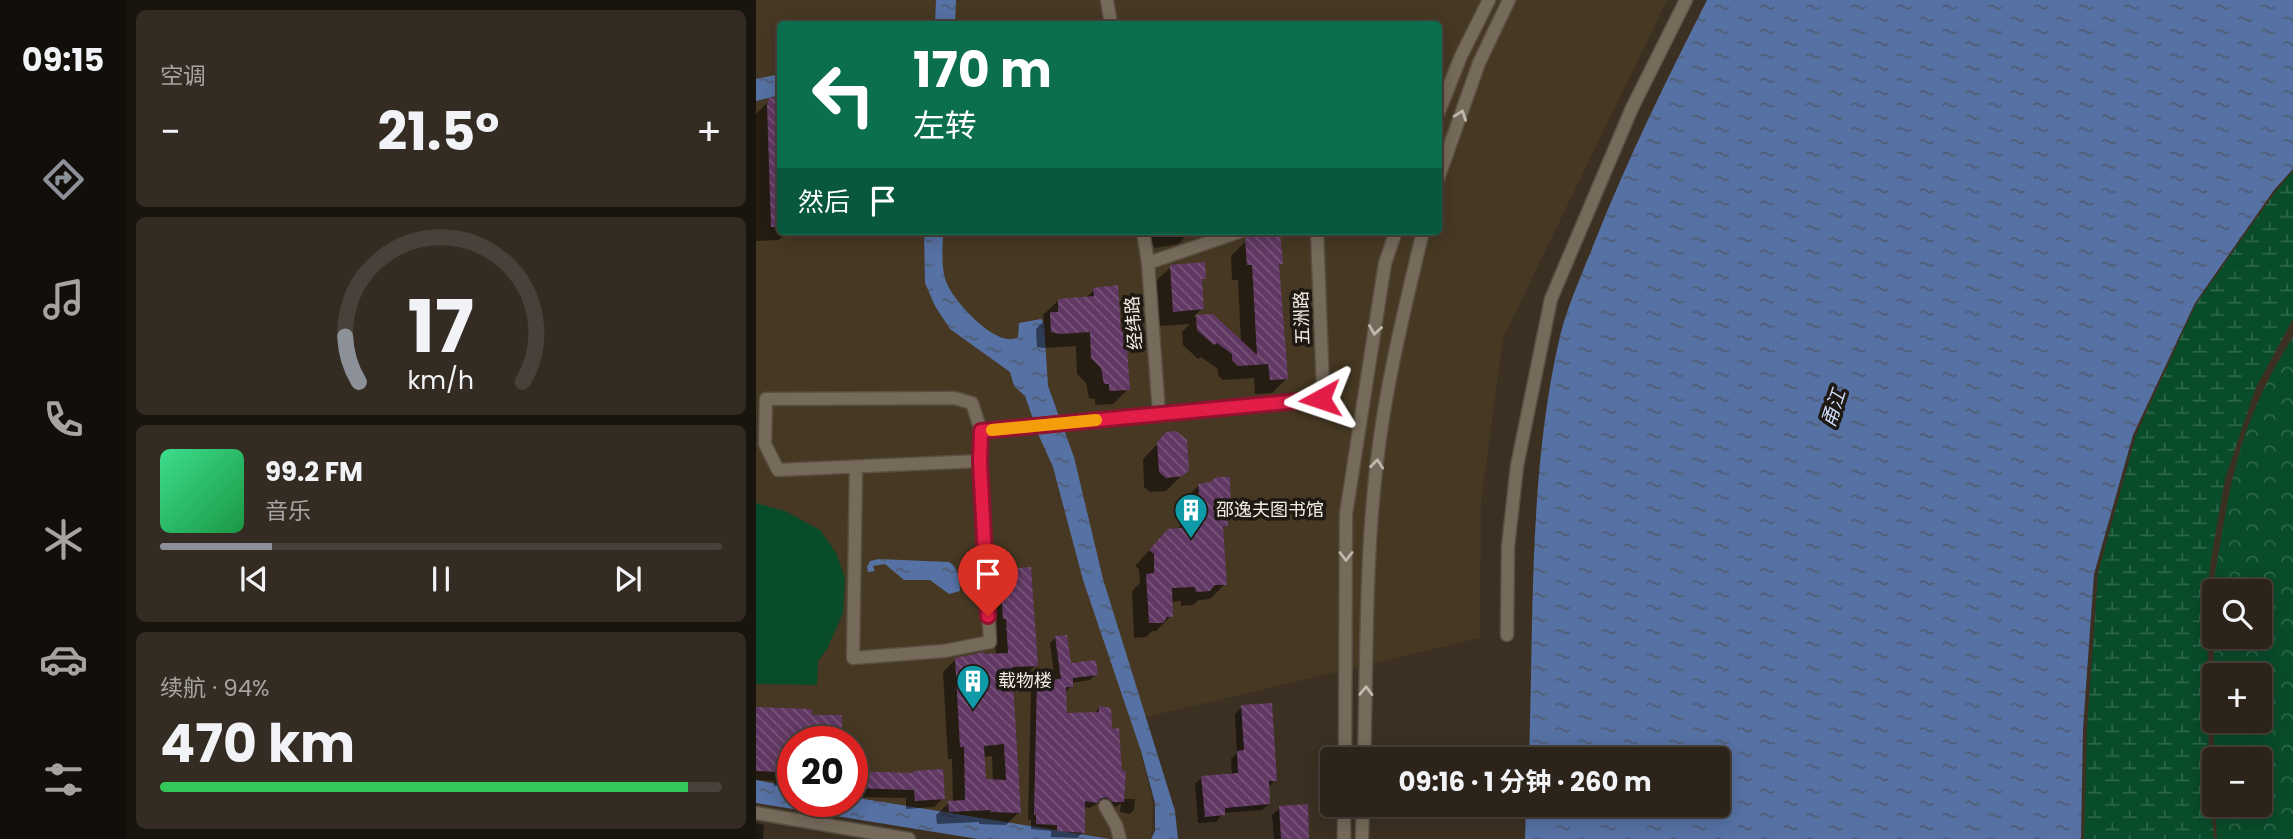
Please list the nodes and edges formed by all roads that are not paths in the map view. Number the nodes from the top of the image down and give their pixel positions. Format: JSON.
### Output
{"nodes":[{"id":1,"x":1107,"y":0,"type":"edge"},
{"id":2,"x":1489,"y":0,"type":"edge"},
{"id":3,"x":1509,"y":0,"type":"edge"},
{"id":4,"x":1686,"y":0,"type":"edge"},
{"id":5,"x":1110,"y":21,"type":"edge"},
{"id":6,"x":1442,"y":104,"type":"edge"},
{"id":7,"x":1442,"y":168,"type":"edge"},
{"id":8,"x":1144,"y":235,"type":"edge"},
{"id":9,"x":1230,"y":235,"type":"edge"},
{"id":10,"x":1317,"y":235,"type":"edge"},
{"id":11,"x":1395,"y":235,"type":"edge"},
{"id":12,"x":1422,"y":235,"type":"edge"},
{"id":13,"x":1148,"y":263,"type":"junction"},
{"id":14,"x":761,"y":399,"type":"edge"},
{"id":15,"x":1158,"y":414,"type":"junction"},
{"id":16,"x":981,"y":431,"type":"junction"},
{"id":17,"x":761,"y":444,"type":"edge"},
{"id":18,"x":980,"y":461,"type":"junction"},
{"id":19,"x":856,"y":467,"type":"junction"},
{"id":20,"x":1507,"y":635,"type":"dead end"},
{"id":21,"x":1345,"y":747,"type":"edge"},
{"id":22,"x":1364,"y":747,"type":"edge"},
{"id":23,"x":1105,"y":806,"type":"dead end"},
{"id":24,"x":756,"y":813,"type":"edge"},
{"id":25,"x":1344,"y":817,"type":"edge"},
{"id":26,"x":1363,"y":817,"type":"edge"},
{"id":27,"x":909,"y":839,"type":"edge"},
{"id":28,"x":1120,"y":839,"type":"edge"},
{"id":29,"x":1344,"y":839,"type":"edge"},
{"id":30,"x":1362,"y":839,"type":"edge"}],
"edges":[{"from":1,"to":5,"type":"street"},
{"from":2,"to":6,"type":"street"},
{"from":7,"to":3,"type":"street","one_way":true},
{"from":4,"to":20,"type":"street"},
{"from":8,"to":13,"type":"street","name":"经纬路"},
{"from":9,"to":13,"type":"street"},
{"from":10,"to":15,"type":"street","name":"五洲路"},
{"from":11,"to":21,"type":"street","one_way":true},
{"from":22,"to":12,"type":"street","one_way":true},
{"from":13,"to":15,"type":"street","name":"经纬路"},
{"from":14,"to":16,"type":"street"},
{"from":14,"to":17,"type":"street"},
{"from":15,"to":16,"type":"street","name":"五洲路"},
{"from":16,"to":18,"type":"street"},
{"from":17,"to":19,"type":"street"},
{"from":18,"to":19,"type":"street"},
{"from":18,"to":19,"type":"street"},
{"from":23,"to":28,"type":"street"},
{"from":24,"to":27,"type":"street"},
{"from":25,"to":29,"type":"street"},
{"from":26,"to":30,"type":"street"}]}
